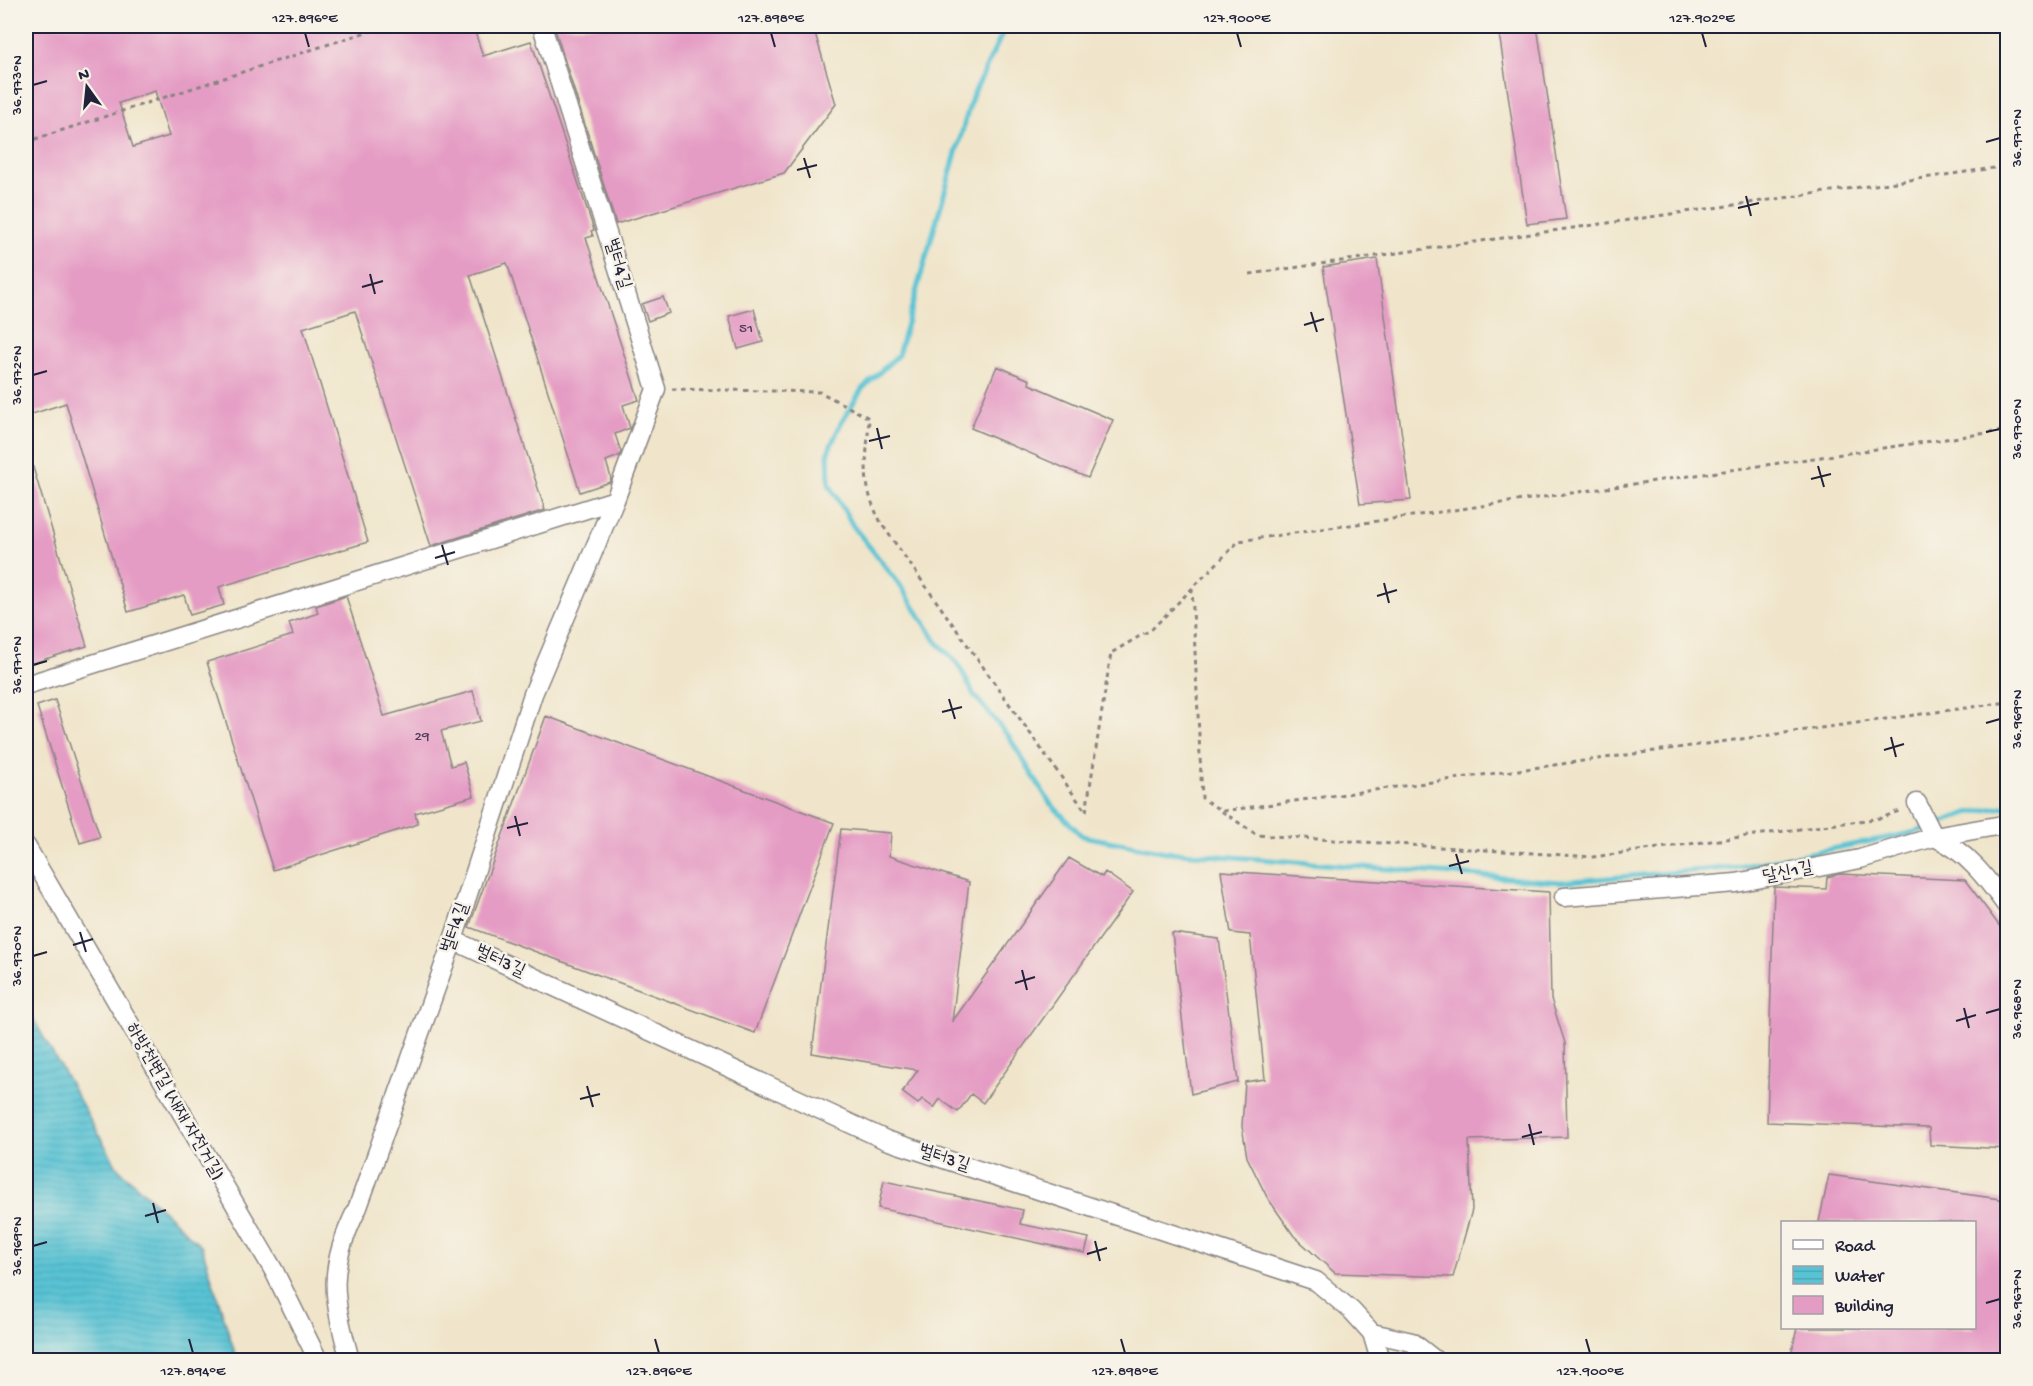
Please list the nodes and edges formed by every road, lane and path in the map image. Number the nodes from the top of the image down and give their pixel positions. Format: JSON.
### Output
{"nodes":[{"id":1,"x":385,"y":26,"type":"edge"},
{"id":2,"x":542,"y":26,"type":"edge"},
{"id":3,"x":26,"y":142,"type":"edge"},
{"id":4,"x":2007,"y":166,"type":"edge"},
{"id":5,"x":1250,"y":274,"type":"dead end"},
{"id":6,"x":656,"y":389,"type":"junction"},
{"id":7,"x":2007,"y":430,"type":"edge"},
{"id":8,"x":615,"y":500,"type":"junction"},
{"id":9,"x":1192,"y":588,"type":"junction"},
{"id":10,"x":26,"y":685,"type":"edge"},
{"id":11,"x":2007,"y":702,"type":"edge"},
{"id":12,"x":1917,"y":803,"type":"joint"},
{"id":13,"x":1221,"y":811,"type":"junction"},
{"id":14,"x":2007,"y":824,"type":"edge"},
{"id":15,"x":1934,"y":837,"type":"junction"},
{"id":16,"x":26,"y":846,"type":"edge"},
{"id":17,"x":1564,"y":897,"type":"dead end"},
{"id":18,"x":2007,"y":908,"type":"edge"},
{"id":19,"x":453,"y":940,"type":"junction"},
{"id":20,"x":1372,"y":1333,"type":"junction"},
{"id":21,"x":318,"y":1360,"type":"edge"},
{"id":22,"x":350,"y":1360,"type":"edge"},
{"id":23,"x":1380,"y":1360,"type":"edge"},
{"id":24,"x":1436,"y":1360,"type":"edge"}],
"edges":[{"from":1,"to":3,"type":"path"},
{"from":2,"to":6,"type":"street","name":"벌터4길"},
{"from":4,"to":5,"type":"path"},
{"from":6,"to":8,"type":"street","name":"벌터4길"},
{"from":6,"to":9,"type":"path"},
{"from":7,"to":9,"type":"path"},
{"from":8,"to":10,"type":"street"},
{"from":8,"to":19,"type":"street","name":"벌터4길"},
{"from":9,"to":13,"type":"path"},
{"from":11,"to":13,"type":"path"},
{"from":12,"to":13,"type":"path"},
{"from":12,"to":15,"type":"street"},
{"from":14,"to":15,"type":"street","name":"달신1길"},
{"from":15,"to":17,"type":"street","name":"달신1길"},
{"from":15,"to":18,"type":"street"},
{"from":16,"to":21,"type":"street","name":"하방천변길 (새재 자전거길)"},
{"from":19,"to":20,"type":"street","name":"벌터3길"},
{"from":19,"to":22,"type":"street","name":"벌터4길"},
{"from":20,"to":23,"type":"street"},
{"from":20,"to":24,"type":"street"}]}
